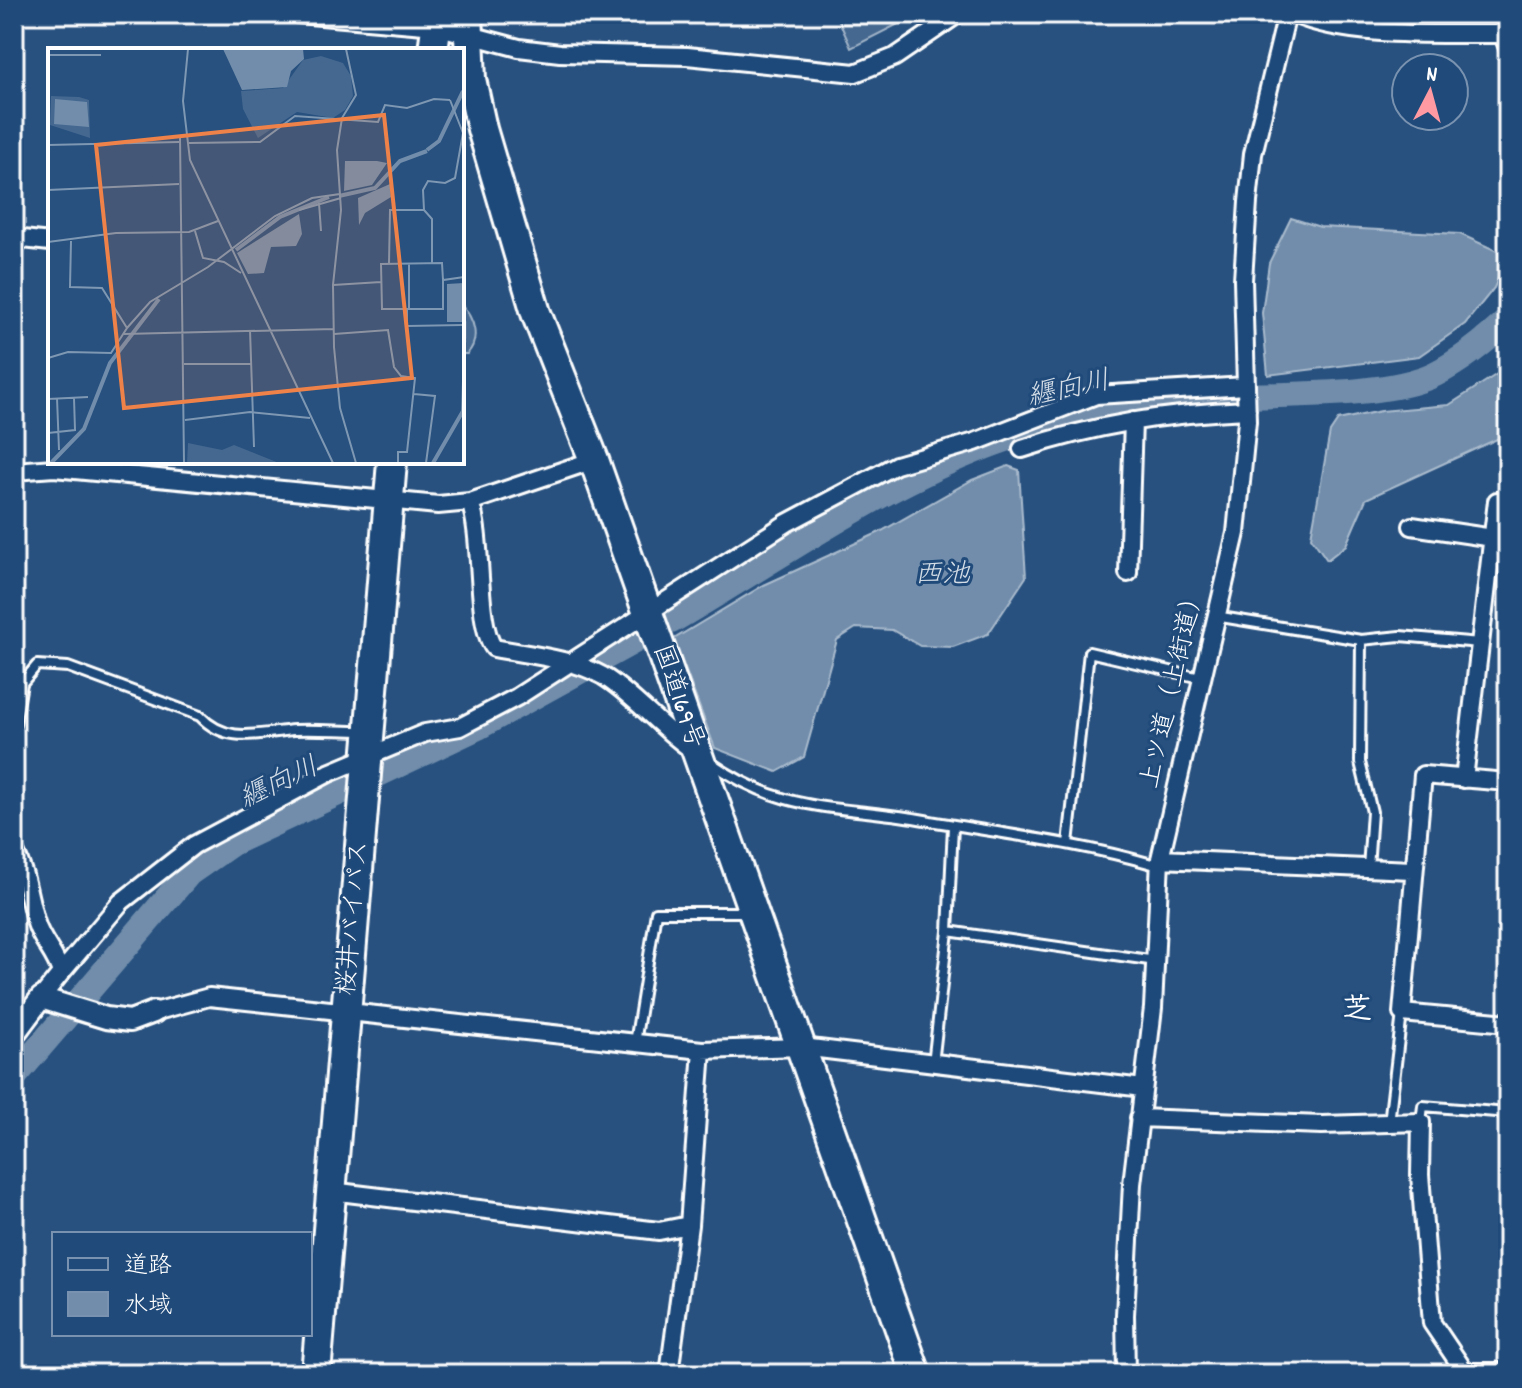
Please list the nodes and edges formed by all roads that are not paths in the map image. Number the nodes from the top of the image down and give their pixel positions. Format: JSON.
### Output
{"nodes":[{"id":1,"x":298,"y":14,"type":"edge"},
{"id":2,"x":958,"y":14,"type":"edge"},
{"id":3,"x":1290,"y":14,"type":"edge"},
{"id":4,"x":468,"y":24,"type":"edge"},
{"id":5,"x":435,"y":30,"type":"edge"},
{"id":6,"x":1503,"y":30,"type":"edge"},
{"id":7,"x":1508,"y":58,"type":"edge"},
{"id":8,"x":14,"y":238,"type":"edge"},
{"id":9,"x":48,"y":242,"type":"edge"},
{"id":10,"x":1246,"y":398,"type":"junction"},
{"id":11,"x":1133,"y":421,"type":"junction"},
{"id":12,"x":1022,"y":449,"type":"dead end"},
{"id":13,"x":594,"y":460,"type":"junction"},
{"id":14,"x":392,"y":464,"type":"edge"},
{"id":15,"x":14,"y":471,"type":"edge"},
{"id":16,"x":470,"y":502,"type":"junction"},
{"id":17,"x":1508,"y":502,"type":"edge"},
{"id":18,"x":388,"y":503,"type":"junction"},
{"id":19,"x":1412,"y":526,"type":"dead end"},
{"id":20,"x":1493,"y":538,"type":"junction"},
{"id":21,"x":1128,"y":573,"type":"dead end"},
{"id":22,"x":647,"y":611,"type":"junction"},
{"id":23,"x":1215,"y":616,"type":"junction"},
{"id":24,"x":1361,"y":640,"type":"junction"},
{"id":25,"x":1480,"y":643,"type":"junction"},
{"id":26,"x":573,"y":664,"type":"junction"},
{"id":27,"x":1200,"y":678,"type":"junction"},
{"id":28,"x":14,"y":731,"type":"edge"},
{"id":29,"x":367,"y":752,"type":"junction"},
{"id":30,"x":697,"y":753,"type":"junction"},
{"id":31,"x":1464,"y":779,"type":"junction"},
{"id":32,"x":1508,"y":782,"type":"edge"},
{"id":33,"x":953,"y":826,"type":"junction"},
{"id":34,"x":1068,"y":844,"type":"junction"},
{"id":35,"x":14,"y":850,"type":"edge"},
{"id":36,"x":1160,"y":859,"type":"junction"},
{"id":37,"x":1368,"y":868,"type":"junction"},
{"id":38,"x":1412,"y":870,"type":"junction"},
{"id":39,"x":752,"y":912,"type":"junction"},
{"id":40,"x":948,"y":931,"type":"junction"},
{"id":41,"x":1156,"y":961,"type":"junction"},
{"id":42,"x":61,"y":973,"type":"junction"},
{"id":43,"x":45,"y":1000,"type":"junction"},
{"id":44,"x":347,"y":1010,"type":"junction"},
{"id":45,"x":154,"y":1012,"type":"joint"},
{"id":46,"x":1402,"y":1013,"type":"junction"},
{"id":47,"x":1508,"y":1023,"type":"edge"},
{"id":48,"x":14,"y":1034,"type":"edge"},
{"id":49,"x":635,"y":1044,"type":"junction"},
{"id":50,"x":802,"y":1047,"type":"junction"},
{"id":51,"x":702,"y":1050,"type":"junction"},
{"id":52,"x":933,"y":1065,"type":"junction"},
{"id":53,"x":1143,"y":1088,"type":"junction"},
{"id":54,"x":1508,"y":1113,"type":"edge"},
{"id":55,"x":1139,"y":1118,"type":"junction"},
{"id":56,"x":1421,"y":1122,"type":"junction"},
{"id":57,"x":1389,"y":1123,"type":"junction"},
{"id":58,"x":331,"y":1191,"type":"junction"},
{"id":59,"x":689,"y":1225,"type":"junction"},
{"id":60,"x":1508,"y":1372,"type":"edge"},
{"id":61,"x":1465,"y":1373,"type":"edge"},
{"id":62,"x":316,"y":1374,"type":"edge"},
{"id":63,"x":669,"y":1374,"type":"edge"},
{"id":64,"x":916,"y":1374,"type":"edge"},
{"id":65,"x":1126,"y":1374,"type":"edge"}],
"edges":[{"from":1,"to":5,"type":"street"},
{"from":2,"to":4,"type":"street"},
{"from":3,"to":6,"type":"street"},
{"from":3,"to":10,"type":"street","name":"上ツ道（上街道）"},
{"from":4,"to":5,"type":"street"},
{"from":4,"to":13,"type":"highway","name":"国道169号"},
{"from":6,"to":7,"type":"lane"},
{"from":8,"to":9,"type":"street"},
{"from":10,"to":11,"type":"street"},
{"from":10,"to":22,"type":"street"},
{"from":10,"to":23,"type":"street","name":"上ツ道（上街道）"},
{"from":11,"to":12,"type":"street"},
{"from":11,"to":21,"type":"street"},
{"from":13,"to":16,"type":"street"},
{"from":13,"to":22,"type":"highway","name":"国道169号"},
{"from":14,"to":18,"type":"highway","name":"桜井バイパス"},
{"from":15,"to":18,"type":"street"},
{"from":16,"to":18,"type":"street"},
{"from":16,"to":26,"type":"street"},
{"from":17,"to":20,"type":"street"},
{"from":18,"to":29,"type":"highway","name":"桜井バイパス"},
{"from":19,"to":20,"type":"street"},
{"from":20,"to":25,"type":"street"},
{"from":22,"to":26,"type":"street"},
{"from":22,"to":30,"type":"highway","name":"国道169号"},
{"from":23,"to":24,"type":"lane"},
{"from":23,"to":27,"type":"street","name":"上ツ道（上街道）"},
{"from":24,"to":25,"type":"lane"},
{"from":24,"to":37,"type":"lane"},
{"from":25,"to":31,"type":"street"},
{"from":26,"to":29,"type":"street"},
{"from":26,"to":30,"type":"street"},
{"from":27,"to":34,"type":"lane"},
{"from":27,"to":36,"type":"street","name":"上ツ道（上街道）"},
{"from":28,"to":29,"type":"lane"},
{"from":29,"to":42,"type":"street"},
{"from":29,"to":44,"type":"highway","name":"桜井バイパス"},
{"from":30,"to":33,"type":"lane"},
{"from":30,"to":39,"type":"highway","name":"国道169号"},
{"from":31,"to":32,"type":"street"},
{"from":31,"to":38,"type":"street"},
{"from":33,"to":34,"type":"lane"},
{"from":33,"to":40,"type":"lane"},
{"from":34,"to":36,"type":"lane"},
{"from":35,"to":42,"type":"street"},
{"from":36,"to":37,"type":"street"},
{"from":36,"to":41,"type":"street","name":"上ツ道（上街道）"},
{"from":37,"to":38,"type":"street"},
{"from":38,"to":46,"type":"street"},
{"from":39,"to":49,"type":"lane"},
{"from":39,"to":50,"type":"highway","name":"国道169号"},
{"from":40,"to":41,"type":"lane"},
{"from":40,"to":52,"type":"lane"},
{"from":41,"to":53,"type":"street","name":"上ツ道（上街道）"},
{"from":42,"to":43,"type":"street"},
{"from":43,"to":45,"type":"street"},
{"from":43,"to":48,"type":"street"},
{"from":44,"to":45,"type":"street"},
{"from":44,"to":49,"type":"street"},
{"from":44,"to":58,"type":"highway","name":"桜井バイパス"},
{"from":46,"to":47,"type":"street"},
{"from":46,"to":57,"type":"lane"},
{"from":49,"to":51,"type":"street"},
{"from":50,"to":51,"type":"street"},
{"from":50,"to":52,"type":"street"},
{"from":50,"to":64,"type":"highway","name":"国道169号"},
{"from":51,"to":59,"type":"street"},
{"from":52,"to":53,"type":"street"},
{"from":53,"to":55,"type":"street","name":"上ツ道（上街道）"},
{"from":54,"to":56,"type":"lane"},
{"from":55,"to":57,"type":"street"},
{"from":55,"to":65,"type":"street","name":"上ツ道（上街道）"},
{"from":56,"to":57,"type":"street"},
{"from":56,"to":61,"type":"street"},
{"from":58,"to":59,"type":"street"},
{"from":58,"to":62,"type":"highway","name":"桜井バイパス"},
{"from":59,"to":63,"type":"street"},
{"from":60,"to":61,"type":"street"}]}
